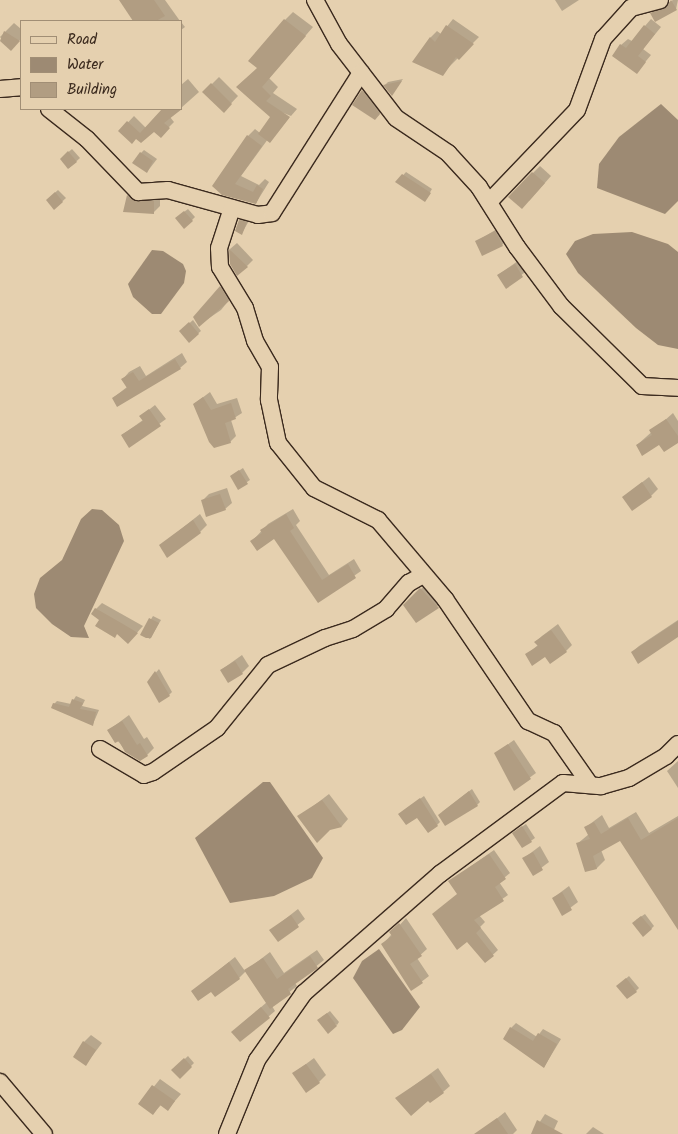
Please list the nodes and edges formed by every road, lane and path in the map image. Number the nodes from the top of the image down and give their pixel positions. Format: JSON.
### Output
{"nodes":[{"id":1,"x":315,"y":0,"type":"edge"},
{"id":2,"x":660,"y":0,"type":"edge"},
{"id":3,"x":361,"y":73,"type":"junction"},
{"id":4,"x":20,"y":87,"type":"edge"},
{"id":5,"x":0,"y":89,"type":"edge"},
{"id":6,"x":50,"y":110,"type":"edge"},
{"id":7,"x":489,"y":202,"type":"junction"},
{"id":8,"x":232,"y":208,"type":"junction"},
{"id":9,"x":678,"y":388,"type":"edge"},
{"id":10,"x":423,"y":575,"type":"junction"},
{"id":11,"x":678,"y":744,"type":"edge"},
{"id":12,"x":100,"y":750,"type":"dead end"},
{"id":13,"x":589,"y":783,"type":"junction"},
{"id":14,"x":0,"y":1082,"type":"edge"},
{"id":15,"x":44,"y":1134,"type":"edge"},
{"id":16,"x":227,"y":1134,"type":"edge"}],
"edges":[{"from":1,"to":3,"type":"street"},
{"from":2,"to":7,"type":"street"},
{"from":3,"to":7,"type":"street"},
{"from":3,"to":8,"type":"street"},
{"from":4,"to":5,"type":"street"},
{"from":6,"to":8,"type":"street"},
{"from":7,"to":9,"type":"street"},
{"from":8,"to":10,"type":"street"},
{"from":10,"to":12,"type":"street"},
{"from":10,"to":13,"type":"street"},
{"from":11,"to":13,"type":"street"},
{"from":13,"to":16,"type":"street"},
{"from":14,"to":15,"type":"street"}]}
